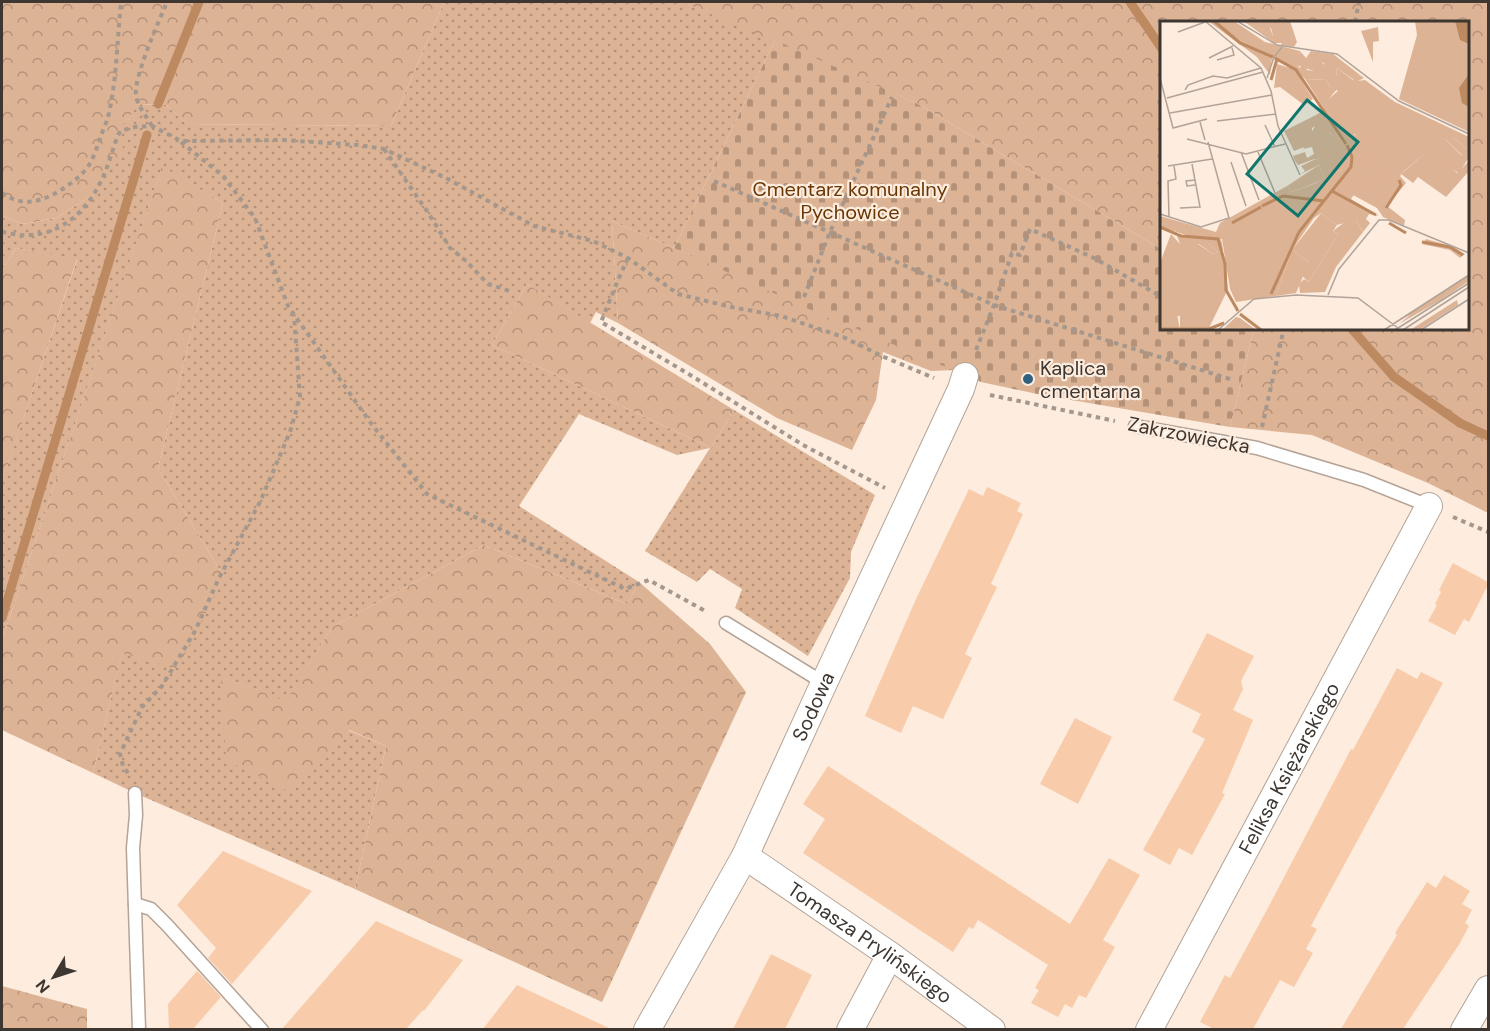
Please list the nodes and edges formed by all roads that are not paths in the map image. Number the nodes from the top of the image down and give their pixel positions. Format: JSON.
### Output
{"nodes":[{"id":1,"x":963,"y":383,"type":"road end"},
{"id":2,"x":1135,"y":426,"type":"road end"},
{"id":3,"x":1429,"y":506,"type":"joint"},
{"id":4,"x":726,"y":623,"type":"road end"},
{"id":5,"x":824,"y":683,"type":"junction"},
{"id":6,"x":135,"y":793,"type":"road end"},
{"id":7,"x":745,"y":856,"type":"junction"},
{"id":8,"x":135,"y":904,"type":"junction"},
{"id":9,"x":890,"y":955,"type":"junction"},
{"id":10,"x":1488,"y":989,"type":"edge"},
{"id":11,"x":139,"y":1029,"type":"edge"},
{"id":12,"x":262,"y":1029,"type":"edge"},
{"id":13,"x":647,"y":1029,"type":"edge"},
{"id":14,"x":850,"y":1029,"type":"edge"},
{"id":15,"x":992,"y":1029,"type":"edge"},
{"id":16,"x":1149,"y":1029,"type":"edge"},
{"id":17,"x":1464,"y":1029,"type":"edge"}],
"edges":[{"from":1,"to":5,"type":"street","name":"Sodowa"},
{"from":2,"to":3,"type":"lane","name":"Zakrzowiecka"},
{"from":3,"to":16,"type":"street","name":"Feliksa Księżarskiego"},
{"from":4,"to":5,"type":"lane"},
{"from":5,"to":7,"type":"street","name":"Sodowa"},
{"from":6,"to":8,"type":"lane"},
{"from":7,"to":9,"type":"street","name":"Tomasza Prylińskiego"},
{"from":7,"to":13,"type":"street","name":"Sodowa"},
{"from":8,"to":11,"type":"lane"},
{"from":8,"to":12,"type":"lane"},
{"from":9,"to":14,"type":"street"},
{"from":9,"to":15,"type":"street","name":"Tomasza Prylińskiego"},
{"from":10,"to":17,"type":"street"}]}
